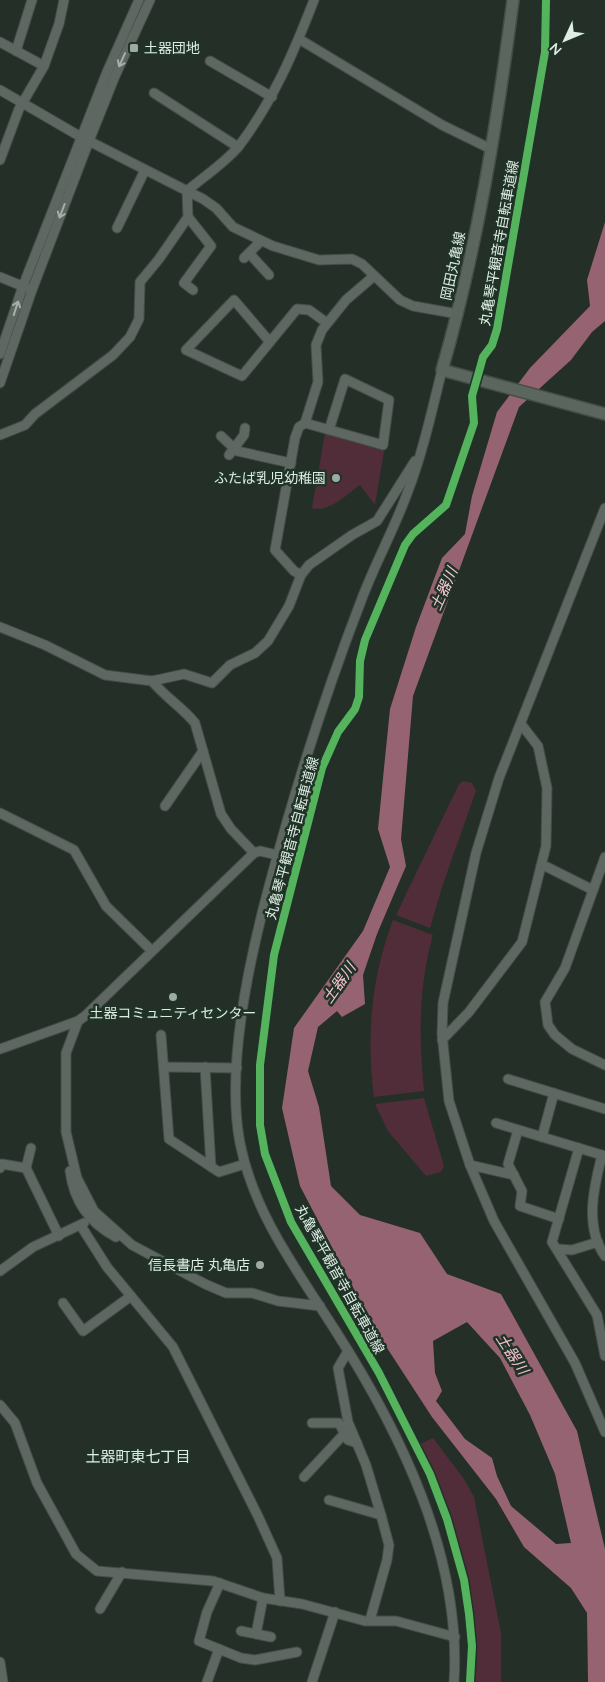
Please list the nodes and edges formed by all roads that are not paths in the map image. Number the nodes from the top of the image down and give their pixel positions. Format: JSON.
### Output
{"nodes":[{"id":1,"x":32,"y":0,"type":"edge"},
{"id":2,"x":64,"y":0,"type":"edge"},
{"id":3,"x":139,"y":0,"type":"edge"},
{"id":4,"x":150,"y":0,"type":"edge"},
{"id":5,"x":314,"y":0,"type":"edge"},
{"id":6,"x":513,"y":0,"type":"edge"},
{"id":7,"x":299,"y":40,"type":"junction"},
{"id":8,"x":0,"y":42,"type":"edge"},
{"id":9,"x":16,"y":51,"type":"junction"},
{"id":10,"x":210,"y":61,"type":"dead end"},
{"id":11,"x":44,"y":66,"type":"junction"},
{"id":12,"x":0,"y":90,"type":"edge"},
{"id":13,"x":154,"y":93,"type":"dead end"},
{"id":14,"x":272,"y":97,"type":"junction"},
{"id":15,"x":23,"y":103,"type":"junction"},
{"id":16,"x":85,"y":140,"type":"junction"},
{"id":17,"x":238,"y":147,"type":"junction"},
{"id":18,"x":490,"y":149,"type":"junction"},
{"id":19,"x":0,"y":160,"type":"edge"},
{"id":20,"x":145,"y":170,"type":"junction"},
{"id":21,"x":187,"y":191,"type":"junction"},
{"id":22,"x":188,"y":217,"type":"junction"},
{"id":23,"x":117,"y":228,"type":"dead end"},
{"id":24,"x":261,"y":241,"type":"junction"},
{"id":25,"x":269,"y":275,"type":"dead end"},
{"id":26,"x":374,"y":276,"type":"junction"},
{"id":27,"x":0,"y":277,"type":"edge"},
{"id":28,"x":23,"y":286,"type":"junction"},
{"id":29,"x":32,"y":290,"type":"junction"},
{"id":30,"x":193,"y":290,"type":"dead end"},
{"id":31,"x":458,"y":314,"type":"junction"},
{"id":32,"x":327,"y":323,"type":"junction"},
{"id":33,"x":270,"y":342,"type":"junction"},
{"id":34,"x":0,"y":354,"type":"edge"},
{"id":35,"x":445,"y":370,"type":"junction"},
{"id":36,"x":0,"y":383,"type":"edge"},
{"id":37,"x":605,"y":414,"type":"edge"},
{"id":38,"x":304,"y":423,"type":"junction"},
{"id":39,"x":245,"y":428,"type":"dead end"},
{"id":40,"x":329,"y":430,"type":"junction"},
{"id":41,"x":0,"y":435,"type":"edge"},
{"id":42,"x":221,"y":436,"type":"dead end"},
{"id":43,"x":422,"y":451,"type":"junction"},
{"id":44,"x":232,"y":452,"type":"junction"},
{"id":45,"x":291,"y":463,"type":"junction"},
{"id":46,"x":605,"y":508,"type":"edge"},
{"id":47,"x":301,"y":575,"type":"junction"},
{"id":48,"x":0,"y":627,"type":"edge"},
{"id":49,"x":152,"y":681,"type":"junction"},
{"id":50,"x":521,"y":724,"type":"junction"},
{"id":51,"x":203,"y":751,"type":"junction"},
{"id":52,"x":166,"y":806,"type":"dead end"},
{"id":53,"x":0,"y":813,"type":"edge"},
{"id":54,"x":254,"y":853,"type":"junction"},
{"id":55,"x":277,"y":856,"type":"junction"},
{"id":56,"x":605,"y":857,"type":"edge"},
{"id":57,"x":541,"y":866,"type":"junction"},
{"id":58,"x":593,"y":890,"type":"junction"},
{"id":59,"x":152,"y":951,"type":"junction"},
{"id":60,"x":78,"y":1021,"type":"junction"},
{"id":61,"x":162,"y":1035,"type":"dead end"},
{"id":62,"x":442,"y":1040,"type":"junction"},
{"id":63,"x":0,"y":1049,"type":"edge"},
{"id":64,"x":605,"y":1064,"type":"edge"},
{"id":65,"x":164,"y":1066,"type":"junction"},
{"id":66,"x":206,"y":1068,"type":"junction"},
{"id":67,"x":237,"y":1068,"type":"junction"},
{"id":68,"x":508,"y":1079,"type":"dead end"},
{"id":69,"x":554,"y":1093,"type":"junction"},
{"id":70,"x":605,"y":1108,"type":"edge"},
{"id":71,"x":496,"y":1123,"type":"dead end"},
{"id":72,"x":518,"y":1130,"type":"junction"},
{"id":73,"x":542,"y":1137,"type":"junction"},
{"id":74,"x":31,"y":1148,"type":"dead end"},
{"id":75,"x":579,"y":1148,"type":"junction"},
{"id":76,"x":604,"y":1155,"type":"edge"},
{"id":77,"x":71,"y":1158,"type":"junction"},
{"id":78,"x":245,"y":1164,"type":"junction"},
{"id":79,"x":470,"y":1165,"type":"junction"},
{"id":80,"x":211,"y":1167,"type":"junction"},
{"id":81,"x":0,"y":1168,"type":"edge"},
{"id":82,"x":26,"y":1168,"type":"junction"},
{"id":83,"x":514,"y":1175,"type":"junction"},
{"id":84,"x":89,"y":1217,"type":"junction"},
{"id":85,"x":559,"y":1219,"type":"junction"},
{"id":86,"x":81,"y":1226,"type":"junction"},
{"id":87,"x":58,"y":1236,"type":"junction"},
{"id":88,"x":598,"y":1242,"type":"junction"},
{"id":89,"x":132,"y":1245,"type":"junction"},
{"id":90,"x":557,"y":1249,"type":"junction"},
{"id":91,"x":605,"y":1256,"type":"edge"},
{"id":92,"x":0,"y":1270,"type":"edge"},
{"id":93,"x":131,"y":1296,"type":"junction"},
{"id":94,"x":62,"y":1304,"type":"dead end"},
{"id":95,"x":320,"y":1306,"type":"junction"},
{"id":96,"x":348,"y":1351,"type":"junction"},
{"id":97,"x":605,"y":1356,"type":"edge"},
{"id":98,"x":0,"y":1406,"type":"edge"},
{"id":99,"x":312,"y":1423,"type":"dead end"},
{"id":100,"x":605,"y":1432,"type":"edge"},
{"id":101,"x":344,"y":1434,"type":"junction"},
{"id":102,"x":357,"y":1443,"type":"junction"},
{"id":103,"x":304,"y":1478,"type":"dead end"},
{"id":104,"x":329,"y":1500,"type":"dead end"},
{"id":105,"x":381,"y":1515,"type":"junction"},
{"id":106,"x":122,"y":1572,"type":"junction"},
{"id":107,"x":220,"y":1584,"type":"junction"},
{"id":108,"x":263,"y":1598,"type":"junction"},
{"id":109,"x":280,"y":1601,"type":"junction"},
{"id":110,"x":100,"y":1609,"type":"dead end"},
{"id":111,"x":335,"y":1612,"type":"junction"},
{"id":112,"x":370,"y":1620,"type":"junction"},
{"id":113,"x":242,"y":1631,"type":"dead end"},
{"id":114,"x":256,"y":1634,"type":"junction"},
{"id":115,"x":455,"y":1637,"type":"junction"},
{"id":116,"x":271,"y":1638,"type":"dead end"},
{"id":117,"x":219,"y":1649,"type":"junction"},
{"id":118,"x":296,"y":1652,"type":"dead end"},
{"id":119,"x":0,"y":1662,"type":"edge"},
{"id":120,"x":3,"y":1682,"type":"edge"},
{"id":121,"x":207,"y":1682,"type":"edge"},
{"id":122,"x":312,"y":1682,"type":"edge"},
{"id":123,"x":454,"y":1682,"type":"edge"}],
"edges":[{"from":1,"to":9,"type":"street"},
{"from":2,"to":11,"type":"street"},
{"from":3,"to":16,"type":"street"},
{"from":4,"to":16,"type":"street","one_way":true},
{"from":5,"to":7,"type":"street"},
{"from":6,"to":18,"type":"main road","name":"岡田丸亀線"},
{"from":7,"to":14,"type":"street"},
{"from":7,"to":18,"type":"street"},
{"from":8,"to":9,"type":"street"},
{"from":9,"to":11,"type":"street"},
{"from":10,"to":14,"type":"street"},
{"from":11,"to":15,"type":"street"},
{"from":12,"to":15,"type":"street"},
{"from":13,"to":17,"type":"street"},
{"from":14,"to":17,"type":"street"},
{"from":15,"to":16,"type":"street"},
{"from":15,"to":19,"type":"street"},
{"from":16,"to":20,"type":"street"},
{"from":16,"to":28,"type":"street"},
{"from":16,"to":29,"type":"street","one_way":true},
{"from":17,"to":21,"type":"street"},
{"from":18,"to":31,"type":"main road","name":"岡田丸亀線"},
{"from":20,"to":21,"type":"street"},
{"from":20,"to":23,"type":"street"},
{"from":21,"to":22,"type":"street"},
{"from":21,"to":24,"type":"street"},
{"from":22,"to":30,"type":"street"},
{"from":22,"to":41,"type":"street"},
{"from":24,"to":25,"type":"street"},
{"from":24,"to":26,"type":"street"},
{"from":26,"to":31,"type":"street"},
{"from":26,"to":32,"type":"street"},
{"from":27,"to":28,"type":"street"},
{"from":28,"to":29,"type":"street"},
{"from":34,"to":28,"type":"street","one_way":true},
{"from":29,"to":36,"type":"street"},
{"from":31,"to":35,"type":"main road","name":"岡田丸亀線"},
{"from":32,"to":33,"type":"street"},
{"from":32,"to":38,"type":"street"},
{"from":33,"to":33,"type":"street"},
{"from":35,"to":37,"type":"main road"},
{"from":35,"to":43,"type":"street"},
{"from":38,"to":40,"type":"street"},
{"from":38,"to":45,"type":"street"},
{"from":39,"to":44,"type":"street"},
{"from":40,"to":40,"type":"street"},
{"from":42,"to":44,"type":"street"},
{"from":43,"to":47,"type":"street"},
{"from":43,"to":55,"type":"street"},
{"from":44,"to":45,"type":"street"},
{"from":45,"to":47,"type":"street"},
{"from":46,"to":50,"type":"street"},
{"from":47,"to":49,"type":"street"},
{"from":48,"to":49,"type":"street"},
{"from":49,"to":51,"type":"street"},
{"from":50,"to":57,"type":"street"},
{"from":50,"to":62,"type":"street"},
{"from":51,"to":52,"type":"street"},
{"from":51,"to":54,"type":"street"},
{"from":53,"to":59,"type":"street"},
{"from":54,"to":55,"type":"street"},
{"from":54,"to":59,"type":"street"},
{"from":55,"to":67,"type":"street"},
{"from":56,"to":58,"type":"street"},
{"from":57,"to":58,"type":"street"},
{"from":57,"to":62,"type":"street"},
{"from":58,"to":64,"type":"street"},
{"from":59,"to":60,"type":"street"},
{"from":60,"to":63,"type":"street"},
{"from":60,"to":77,"type":"street"},
{"from":61,"to":65,"type":"street"},
{"from":62,"to":79,"type":"street"},
{"from":65,"to":66,"type":"street"},
{"from":65,"to":80,"type":"street"},
{"from":66,"to":67,"type":"street"},
{"from":66,"to":80,"type":"street"},
{"from":67,"to":78,"type":"street"},
{"from":68,"to":69,"type":"street"},
{"from":69,"to":70,"type":"street"},
{"from":69,"to":73,"type":"street"},
{"from":71,"to":72,"type":"street"},
{"from":72,"to":73,"type":"street"},
{"from":72,"to":83,"type":"street"},
{"from":73,"to":75,"type":"street"},
{"from":74,"to":82,"type":"street"},
{"from":75,"to":76,"type":"street"},
{"from":75,"to":85,"type":"street"},
{"from":76,"to":88,"type":"street"},
{"from":77,"to":84,"type":"street"},
{"from":77,"to":89,"type":"street"},
{"from":78,"to":80,"type":"street"},
{"from":78,"to":95,"type":"street"},
{"from":79,"to":83,"type":"street"},
{"from":79,"to":100,"type":"street"},
{"from":81,"to":82,"type":"street"},
{"from":82,"to":87,"type":"street"},
{"from":83,"to":85,"type":"street"},
{"from":84,"to":86,"type":"street"},
{"from":84,"to":89,"type":"street"},
{"from":85,"to":90,"type":"street"},
{"from":86,"to":87,"type":"street"},
{"from":86,"to":93,"type":"street"},
{"from":87,"to":92,"type":"street"},
{"from":88,"to":90,"type":"street"},
{"from":88,"to":91,"type":"street"},
{"from":89,"to":95,"type":"street"},
{"from":90,"to":97,"type":"street"},
{"from":93,"to":94,"type":"street"},
{"from":93,"to":109,"type":"street"},
{"from":95,"to":96,"type":"street"},
{"from":96,"to":102,"type":"street"},
{"from":96,"to":115,"type":"street"},
{"from":98,"to":106,"type":"street"},
{"from":99,"to":101,"type":"street"},
{"from":101,"to":102,"type":"street"},
{"from":101,"to":103,"type":"street"},
{"from":102,"to":105,"type":"street"},
{"from":104,"to":105,"type":"street"},
{"from":105,"to":112,"type":"street"},
{"from":106,"to":107,"type":"street"},
{"from":106,"to":110,"type":"street"},
{"from":107,"to":108,"type":"street"},
{"from":107,"to":117,"type":"street"},
{"from":108,"to":109,"type":"street"},
{"from":108,"to":114,"type":"street"},
{"from":109,"to":111,"type":"street"},
{"from":111,"to":112,"type":"street"},
{"from":111,"to":122,"type":"street"},
{"from":112,"to":115,"type":"street"},
{"from":113,"to":114,"type":"street"},
{"from":114,"to":116,"type":"street"},
{"from":115,"to":123,"type":"street"},
{"from":117,"to":118,"type":"street"},
{"from":117,"to":121,"type":"street"},
{"from":119,"to":120,"type":"street"}]}
